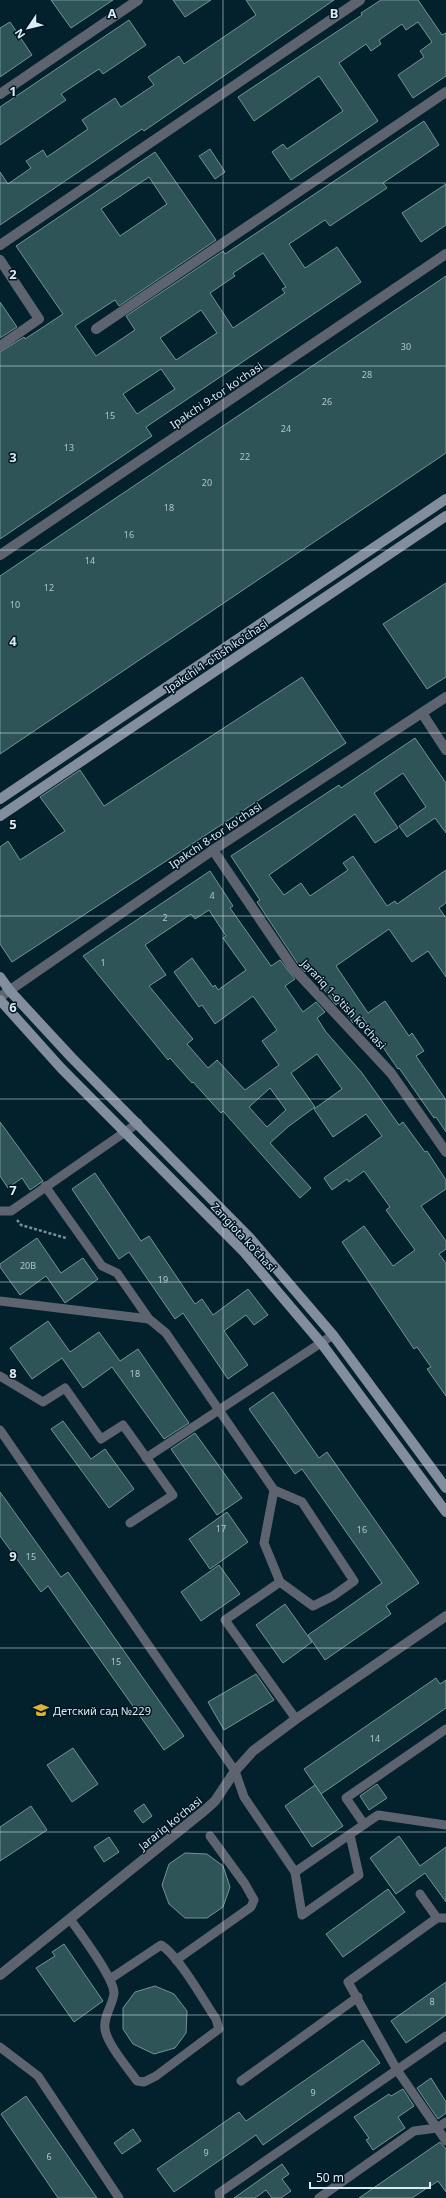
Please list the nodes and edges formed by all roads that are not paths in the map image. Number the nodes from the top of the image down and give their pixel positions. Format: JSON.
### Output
{"nodes":[{"id":1,"x":138,"y":0,"type":"edge"},
{"id":2,"x":360,"y":0,"type":"edge"},
{"id":3,"x":446,"y":92,"type":"edge"},
{"id":4,"x":0,"y":94,"type":"edge"},
{"id":5,"x":0,"y":245,"type":"edge"},
{"id":6,"x":446,"y":254,"type":"edge"},
{"id":7,"x":0,"y":260,"type":"edge"},
{"id":8,"x":96,"y":330,"type":"dead end"},
{"id":9,"x":0,"y":346,"type":"edge"},
{"id":10,"x":446,"y":499,"type":"edge"},
{"id":11,"x":446,"y":516,"type":"edge"},
{"id":12,"x":0,"y":555,"type":"edge"},
{"id":13,"x":446,"y":697,"type":"edge"},
{"id":14,"x":422,"y":713,"type":"junction"},
{"id":15,"x":446,"y":750,"type":"edge"},
{"id":16,"x":0,"y":799,"type":"edge"},
{"id":17,"x":0,"y":816,"type":"edge"},
{"id":18,"x":213,"y":850,"type":"junction"},
{"id":19,"x":0,"y":977,"type":"edge"},
{"id":20,"x":10,"y":990,"type":"junction"},
{"id":21,"x":0,"y":998,"type":"edge"},
{"id":22,"x":138,"y":1123,"type":"junction"},
{"id":23,"x":125,"y":1132,"type":"junction"},
{"id":24,"x":446,"y":1152,"type":"edge"},
{"id":25,"x":46,"y":1186,"type":"junction"},
{"id":26,"x":0,"y":1211,"type":"edge"},
{"id":27,"x":0,"y":1301,"type":"edge"},
{"id":28,"x":149,"y":1319,"type":"junction"},
{"id":29,"x":333,"y":1335,"type":"junction"},
{"id":30,"x":322,"y":1344,"type":"junction"},
{"id":31,"x":0,"y":1376,"type":"edge"},
{"id":32,"x":219,"y":1410,"type":"junction"},
{"id":33,"x":0,"y":1430,"type":"edge"},
{"id":34,"x":146,"y":1458,"type":"junction"},
{"id":35,"x":446,"y":1488,"type":"edge"},
{"id":36,"x":274,"y":1490,"type":"junction"},
{"id":37,"x":446,"y":1512,"type":"edge"},
{"id":38,"x":130,"y":1523,"type":"dead end"},
{"id":39,"x":280,"y":1582,"type":"junction"},
{"id":40,"x":446,"y":1616,"type":"edge"},
{"id":41,"x":296,"y":1719,"type":"junction"},
{"id":42,"x":446,"y":1729,"type":"edge"},
{"id":43,"x":235,"y":1771,"type":"junction"},
{"id":44,"x":364,"y":1824,"type":"junction"},
{"id":45,"x":446,"y":1825,"type":"edge"},
{"id":46,"x":350,"y":1835,"type":"junction"},
{"id":47,"x":210,"y":1836,"type":"dead end"},
{"id":48,"x":295,"y":1872,"type":"junction"},
{"id":49,"x":420,"y":1894,"type":"dead end"},
{"id":50,"x":442,"y":1918,"type":"edge"},
{"id":51,"x":70,"y":1919,"type":"junction"},
{"id":52,"x":176,"y":1960,"type":"junction"},
{"id":53,"x":0,"y":1975,"type":"edge"},
{"id":54,"x":110,"y":1979,"type":"junction"},
{"id":55,"x":358,"y":1997,"type":"junction"},
{"id":56,"x":446,"y":2036,"type":"edge"},
{"id":57,"x":0,"y":2047,"type":"edge"},
{"id":58,"x":397,"y":2070,"type":"junction"},
{"id":59,"x":241,"y":2080,"type":"dead end"},
{"id":60,"x":446,"y":2122,"type":"edge"},
{"id":61,"x":438,"y":2128,"type":"junction"},
{"id":62,"x":446,"y":2140,"type":"edge"},
{"id":63,"x":119,"y":2198,"type":"edge"},
{"id":64,"x":220,"y":2198,"type":"edge"},
{"id":65,"x":319,"y":2198,"type":"edge"}],
"edges":[{"from":1,"to":4,"type":"street"},
{"from":2,"to":5,"type":"street"},
{"from":3,"to":8,"type":"street"},
{"from":6,"to":12,"type":"street","name":"Ipakchi 9-tor ko'chasi"},
{"from":7,"to":9,"type":"street"},
{"from":10,"to":16,"type":"main road","name":"Ipakchi 1-o'tish ko'chasi"},
{"from":11,"to":17,"type":"main road","name":"Ipakchi 1-o'tish ko'chasi"},
{"from":13,"to":14,"type":"street","name":"Ipakchi 8-tor ko'chasi"},
{"from":14,"to":15,"type":"street"},
{"from":14,"to":18,"type":"street","name":"Ipakchi 8-tor ko'chasi"},
{"from":18,"to":20,"type":"street","name":"Ipakchi 8-tor ko'chasi"},
{"from":18,"to":24,"type":"street","name":"Jarariq 1-o'tish ko'chasi"},
{"from":19,"to":20,"type":"main road","name":"Zangiota ko'chasi"},
{"from":20,"to":21,"type":"street","name":"Ipakchi 8-tor ko'chasi"},
{"from":20,"to":22,"type":"main road","name":"Zangiota ko'chasi"},
{"from":21,"to":23,"type":"main road","name":"Zangiota ko'chasi"},
{"from":22,"to":23,"type":"lane"},
{"from":22,"to":29,"type":"main road","name":"Zangiota ko'chasi"},
{"from":23,"to":25,"type":"lane"},
{"from":23,"to":30,"type":"main road","name":"Zangiota ko'chasi"},
{"from":25,"to":26,"type":"lane"},
{"from":25,"to":28,"type":"lane"},
{"from":27,"to":28,"type":"lane"},
{"from":28,"to":32,"type":"lane"},
{"from":29,"to":30,"type":"lane"},
{"from":29,"to":35,"type":"main road","name":"Zangiota ko'chasi"},
{"from":30,"to":32,"type":"lane"},
{"from":30,"to":37,"type":"main road","name":"Zangiota ko'chasi"},
{"from":31,"to":34,"type":"lane"},
{"from":32,"to":34,"type":"lane"},
{"from":32,"to":36,"type":"lane"},
{"from":33,"to":43,"type":"lane"},
{"from":34,"to":38,"type":"lane"},
{"from":36,"to":39,"type":"lane"},
{"from":36,"to":39,"type":"lane"},
{"from":39,"to":41,"type":"lane"},
{"from":40,"to":41,"type":"street","name":"Jarariq ko'chasi"},
{"from":41,"to":43,"type":"street","name":"Jarariq ko'chasi"},
{"from":42,"to":44,"type":"lane"},
{"from":43,"to":48,"type":"lane"},
{"from":43,"to":51,"type":"street","name":"Jarariq ko'chasi"},
{"from":44,"to":45,"type":"lane"},
{"from":44,"to":46,"type":"lane"},
{"from":46,"to":48,"type":"lane"},
{"from":46,"to":48,"type":"lane"},
{"from":47,"to":52,"type":"lane"},
{"from":49,"to":50,"type":"lane"},
{"from":50,"to":55,"type":"lane"},
{"from":51,"to":53,"type":"street","name":"Jarariq ko'chasi"},
{"from":51,"to":54,"type":"lane"},
{"from":52,"to":54,"type":"lane"},
{"from":52,"to":54,"type":"lane"},
{"from":55,"to":58,"type":"lane"},
{"from":55,"to":59,"type":"lane"},
{"from":56,"to":58,"type":"lane"},
{"from":57,"to":63,"type":"lane"},
{"from":58,"to":61,"type":"lane"},
{"from":58,"to":64,"type":"lane"},
{"from":60,"to":61,"type":"lane"},
{"from":61,"to":62,"type":"lane"},
{"from":61,"to":65,"type":"lane"}]}
